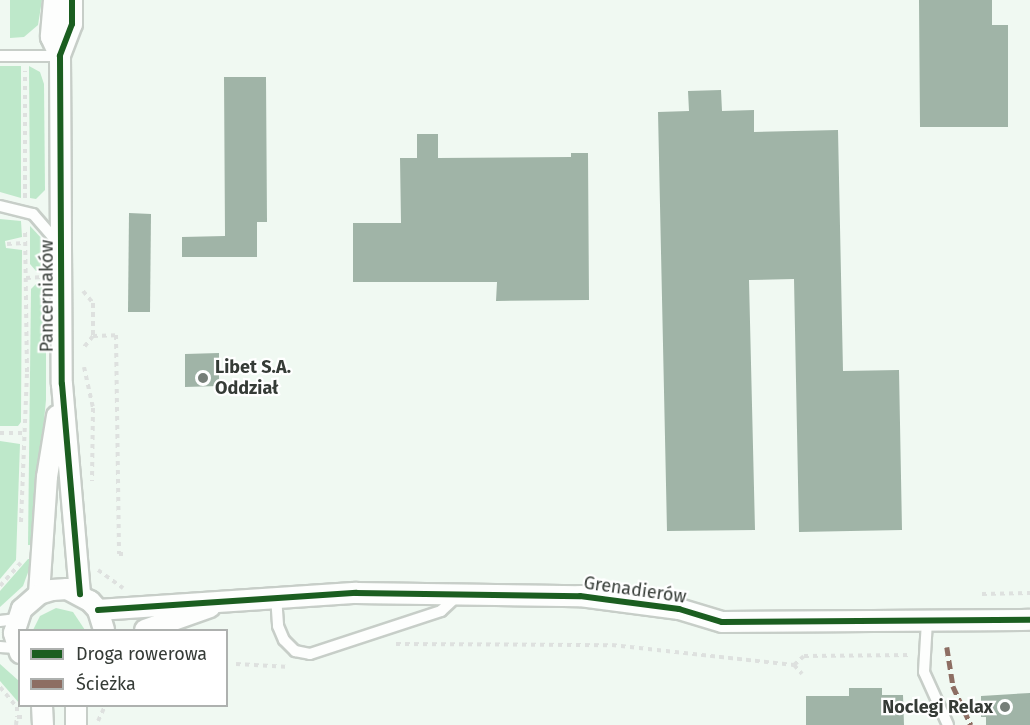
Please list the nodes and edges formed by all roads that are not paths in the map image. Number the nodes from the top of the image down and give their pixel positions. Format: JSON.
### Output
{"nodes":[{"id":1,"x":54,"y":0,"type":"edge"},
{"id":2,"x":72,"y":0,"type":"edge"},
{"id":3,"x":0,"y":56,"type":"edge"},
{"id":4,"x":60,"y":56,"type":"junction"},
{"id":5,"x":0,"y":206,"type":"edge"},
{"id":6,"x":62,"y":249,"type":"junction"},
{"id":7,"x":62,"y":384,"type":"junction"},
{"id":8,"x":39,"y":594,"type":"junction"},
{"id":9,"x":80,"y":594,"type":"junction"},
{"id":10,"x":276,"y":596,"type":"junction"},
{"id":11,"x":457,"y":596,"type":"junction"},
{"id":12,"x":235,"y":599,"type":"junction"},
{"id":13,"x":98,"y":610,"type":"junction"},
{"id":14,"x":9,"y":620,"type":"edge"},
{"id":15,"x":1030,"y":620,"type":"edge"},
{"id":16,"x":927,"y":621,"type":"junction"},
{"id":17,"x":104,"y":629,"type":"edge"},
{"id":18,"x":148,"y":629,"type":"edge"},
{"id":19,"x":12,"y":649,"type":"edge"},
{"id":20,"x":42,"y":707,"type":"edge"},
{"id":21,"x":76,"y":707,"type":"edge"},
{"id":22,"x":43,"y":725,"type":"edge"},
{"id":23,"x":76,"y":725,"type":"edge"},
{"id":24,"x":948,"y":725,"type":"edge"}],
"edges":[{"from":1,"to":4,"type":"street","name":"Pancerniaków"},
{"from":2,"to":4,"type":"street","name":"Pancerniaków"},
{"from":3,"to":4,"type":"lane"},
{"from":4,"to":6,"type":"street","name":"Pancerniaków"},
{"from":5,"to":6,"type":"lane"},
{"from":6,"to":7,"type":"street","name":"Pancerniaków"},
{"from":7,"to":8,"type":"street","name":"Pancerniaków"},
{"from":7,"to":9,"type":"street","name":"Pancerniaków"},
{"from":8,"to":9,"type":"street"},
{"from":8,"to":14,"type":"street"},
{"from":9,"to":13,"type":"street"},
{"from":10,"to":11,"type":"street","name":"Grenadierów"},
{"from":10,"to":11,"type":"lane"},
{"from":10,"to":12,"type":"street","name":"Grenadierów"},
{"from":11,"to":16,"type":"street","name":"Grenadierów"},
{"from":12,"to":13,"type":"street"},
{"from":12,"to":18,"type":"street"},
{"from":13,"to":17,"type":"street"},
{"from":14,"to":19,"type":"street"},
{"from":15,"to":16,"type":"street","name":"Grenadierów"},
{"from":16,"to":24,"type":"lane"},
{"from":20,"to":22,"type":"street"},
{"from":21,"to":23,"type":"street"}]}
